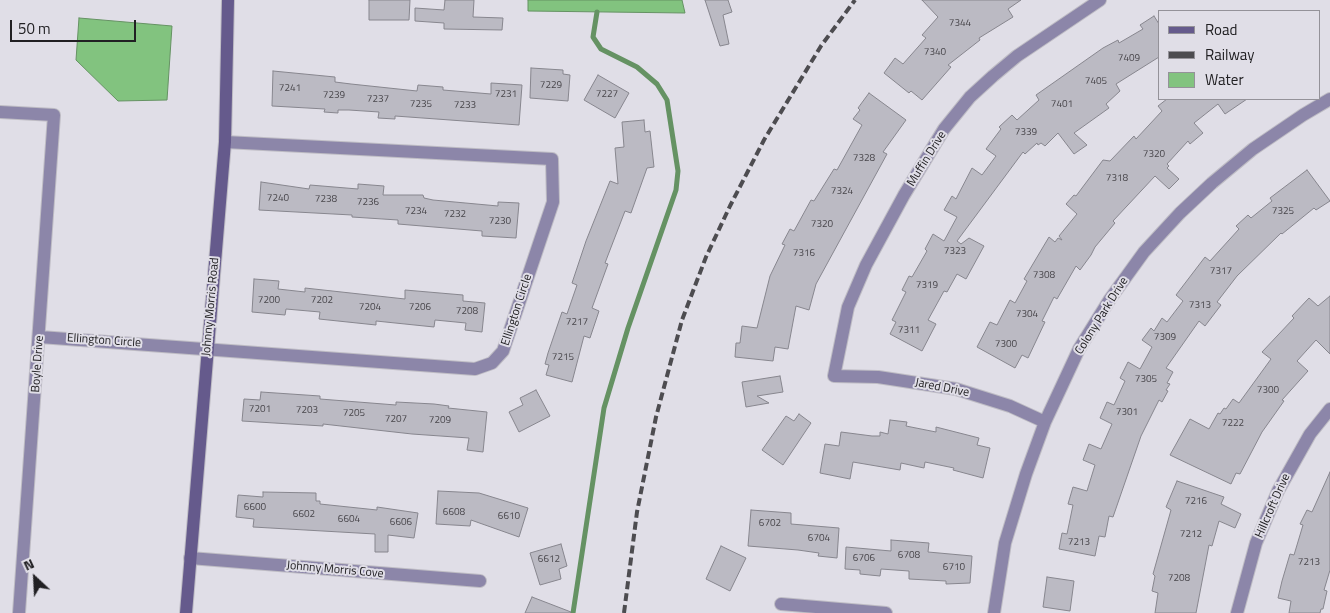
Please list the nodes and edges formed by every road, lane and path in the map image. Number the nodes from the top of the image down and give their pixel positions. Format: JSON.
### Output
{"nodes":[{"id":1,"x":228,"y":0,"type":"edge"},
{"id":2,"x":1100,"y":0,"type":"edge"},
{"id":3,"x":1330,"y":99,"type":"edge"},
{"id":4,"x":0,"y":112,"type":"edge"},
{"id":5,"x":224,"y":142,"type":"junction"},
{"id":6,"x":40,"y":336,"type":"junction"},
{"id":7,"x":208,"y":349,"type":"junction"},
{"id":8,"x":834,"y":376,"type":"joint"},
{"id":9,"x":1330,"y":409,"type":"edge"},
{"id":10,"x":1046,"y":422,"type":"junction"},
{"id":11,"x":190,"y":558,"type":"junction"},
{"id":12,"x":480,"y":581,"type":"dead end"},
{"id":13,"x":781,"y":604,"type":"dead end"},
{"id":14,"x":19,"y":613,"type":"edge"},
{"id":15,"x":186,"y":613,"type":"edge"},
{"id":16,"x":886,"y":613,"type":"edge"},
{"id":17,"x":994,"y":613,"type":"edge"},
{"id":18,"x":1237,"y":613,"type":"edge"}],
"edges":[{"from":1,"to":5,"type":"street","name":"Johnny Morris Road"},
{"from":2,"to":8,"type":"street","name":"Muffin Drive"},
{"from":3,"to":10,"type":"street","name":"Colony Park Drive"},
{"from":4,"to":6,"type":"street","name":"Boyle Drive"},
{"from":5,"to":7,"type":"street","name":"Johnny Morris Road"},
{"from":5,"to":7,"type":"street","name":"Ellington Circle"},
{"from":6,"to":7,"type":"street","name":"Ellington Circle"},
{"from":6,"to":14,"type":"street","name":"Boyle Drive"},
{"from":7,"to":11,"type":"street","name":"Johnny Morris Road"},
{"from":8,"to":10,"type":"street","name":"Jared Drive"},
{"from":9,"to":18,"type":"street","name":"Hillcroft Drive"},
{"from":10,"to":17,"type":"street","name":"Colony Park Drive"},
{"from":11,"to":12,"type":"street","name":"Johnny Morris Cove"},
{"from":11,"to":15,"type":"street","name":"Johnny Morris Road"},
{"from":13,"to":16,"type":"street"}]}
